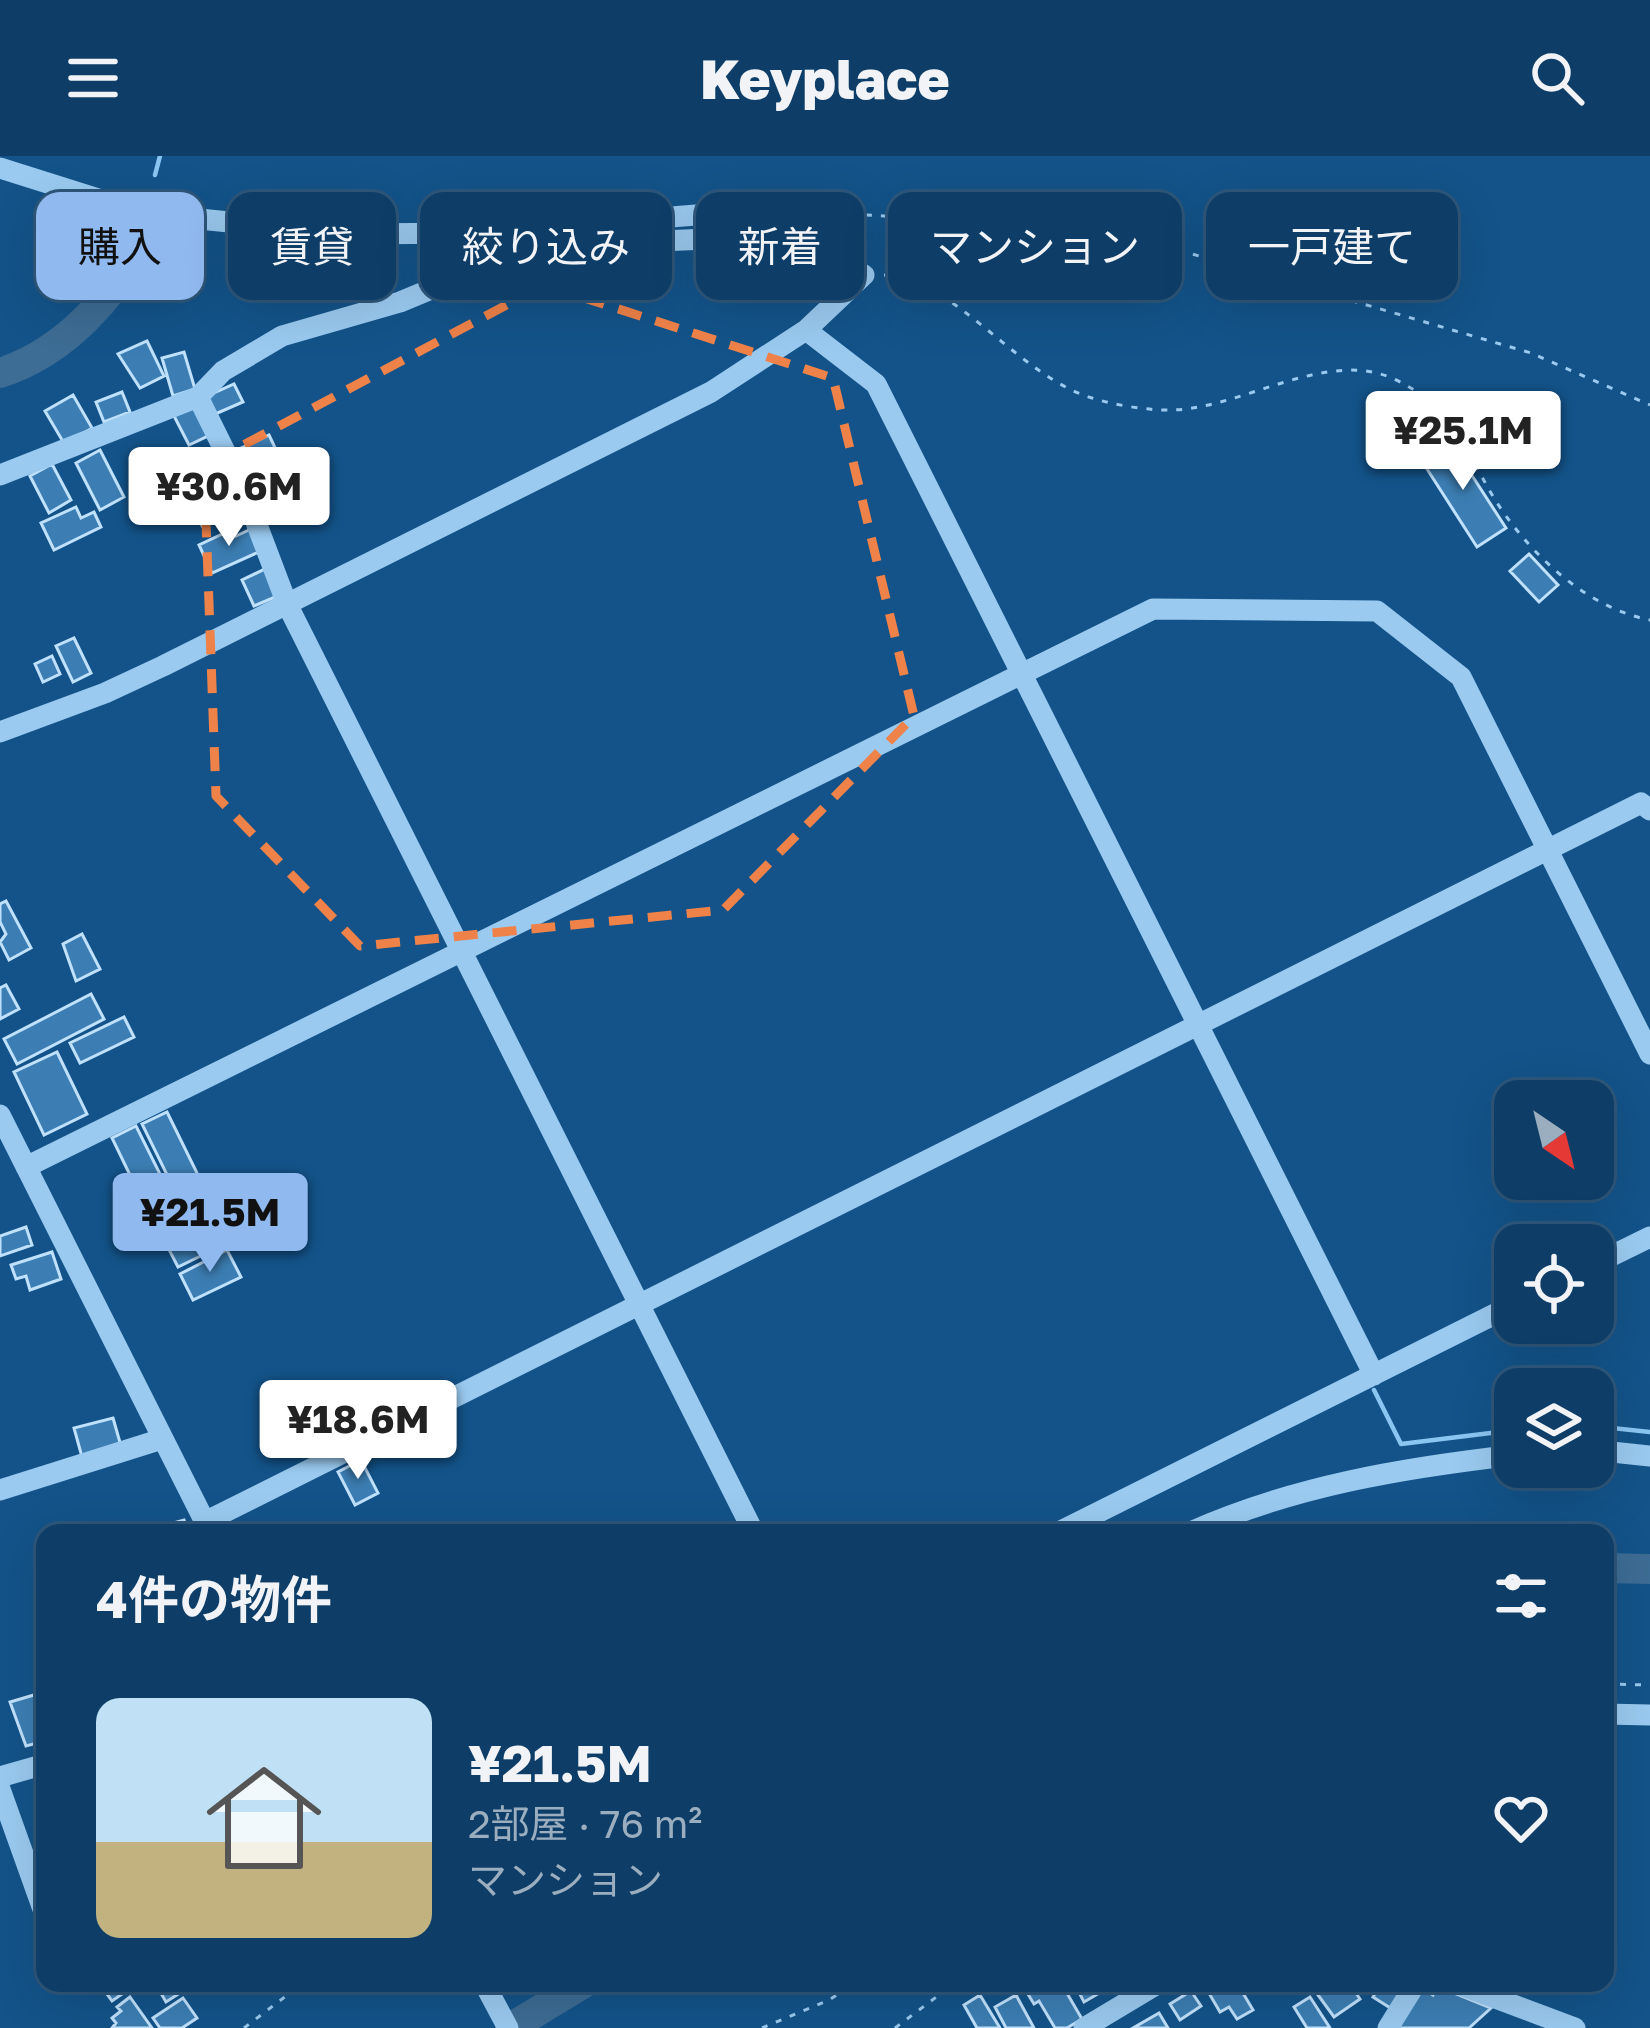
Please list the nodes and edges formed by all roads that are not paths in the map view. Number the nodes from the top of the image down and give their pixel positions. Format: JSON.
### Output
{"nodes":[{"id":1,"x":0,"y":168,"type":"edge"},
{"id":2,"x":696,"y":215,"type":"dead end"},
{"id":3,"x":806,"y":330,"type":"junction"},
{"id":4,"x":198,"y":397,"type":"junction"},
{"id":5,"x":0,"y":475,"type":"edge"},
{"id":6,"x":287,"y":604,"type":"junction"},
{"id":7,"x":1022,"y":672,"type":"junction"},
{"id":8,"x":0,"y":731,"type":"edge"},
{"id":9,"x":1650,"y":810,"type":"edge"},
{"id":10,"x":1549,"y":849,"type":"junction"},
{"id":11,"x":463,"y":952,"type":"junction"},
{"id":12,"x":1199,"y":1024,"type":"junction"},
{"id":13,"x":1650,"y":1054,"type":"edge"},
{"id":14,"x":0,"y":1114,"type":"edge"},
{"id":15,"x":26,"y":1167,"type":"junction"},
{"id":16,"x":1650,"y":1237,"type":"edge"},
{"id":17,"x":1614,"y":1255,"type":"edge"},
{"id":18,"x":638,"y":1304,"type":"junction"},
{"id":19,"x":1494,"y":1315,"type":"edge"},
{"id":20,"x":1374,"y":1375,"type":"junction"},
{"id":21,"x":162,"y":1439,"type":"junction"},
{"id":22,"x":1614,"y":1452,"type":"edge"},
{"id":23,"x":1650,"y":1456,"type":"edge"},
{"id":24,"x":1494,"y":1458,"type":"edge"},
{"id":25,"x":0,"y":1490,"type":"edge"},
{"id":26,"x":205,"y":1524,"type":"edge"},
{"id":27,"x":213,"y":1524,"type":"edge"},
{"id":28,"x":749,"y":1524,"type":"edge"},
{"id":29,"x":1076,"y":1524,"type":"edge"},
{"id":30,"x":1208,"y":1524,"type":"edge"},
{"id":31,"x":1614,"y":1714,"type":"edge"},
{"id":32,"x":1650,"y":1715,"type":"edge"},
{"id":33,"x":36,"y":1767,"type":"edge"},
{"id":34,"x":0,"y":1777,"type":"edge"},
{"id":35,"x":0,"y":1790,"type":"edge"},
{"id":36,"x":36,"y":1890,"type":"edge"},
{"id":37,"x":489,"y":1992,"type":"edge"},
{"id":38,"x":1144,"y":1992,"type":"edge"},
{"id":39,"x":1410,"y":1992,"type":"edge"},
{"id":40,"x":1480,"y":1992,"type":"edge"},
{"id":41,"x":508,"y":2028,"type":"edge"},
{"id":42,"x":1084,"y":2028,"type":"edge"},
{"id":43,"x":1388,"y":2028,"type":"edge"},
{"id":44,"x":1575,"y":2028,"type":"edge"}],
"edges":[{"from":1,"to":2,"type":"street"},
{"from":3,"to":4,"type":"street"},
{"from":3,"to":6,"type":"street"},
{"from":3,"to":7,"type":"street"},
{"from":4,"to":5,"type":"street"},
{"from":4,"to":6,"type":"street"},
{"from":6,"to":8,"type":"street"},
{"from":6,"to":11,"type":"street"},
{"from":7,"to":10,"type":"street"},
{"from":7,"to":11,"type":"street"},
{"from":7,"to":12,"type":"street"},
{"from":9,"to":10,"type":"street"},
{"from":10,"to":12,"type":"street"},
{"from":10,"to":13,"type":"street"},
{"from":11,"to":15,"type":"street"},
{"from":11,"to":18,"type":"street"},
{"from":12,"to":18,"type":"street"},
{"from":12,"to":20,"type":"street"},
{"from":14,"to":15,"type":"street"},
{"from":15,"to":21,"type":"street"},
{"from":16,"to":17,"type":"street"},
{"from":18,"to":27,"type":"street"},
{"from":18,"to":28,"type":"street"},
{"from":19,"to":20,"type":"street"},
{"from":20,"to":29,"type":"street"},
{"from":21,"to":25,"type":"street"},
{"from":21,"to":26,"type":"street"},
{"from":22,"to":23,"type":"street"},
{"from":24,"to":30,"type":"street"},
{"from":31,"to":32,"type":"street"},
{"from":33,"to":34,"type":"street"},
{"from":35,"to":36,"type":"street"},
{"from":37,"to":41,"type":"street"},
{"from":38,"to":42,"type":"street"},
{"from":39,"to":43,"type":"street"},
{"from":40,"to":44,"type":"street"}]}
